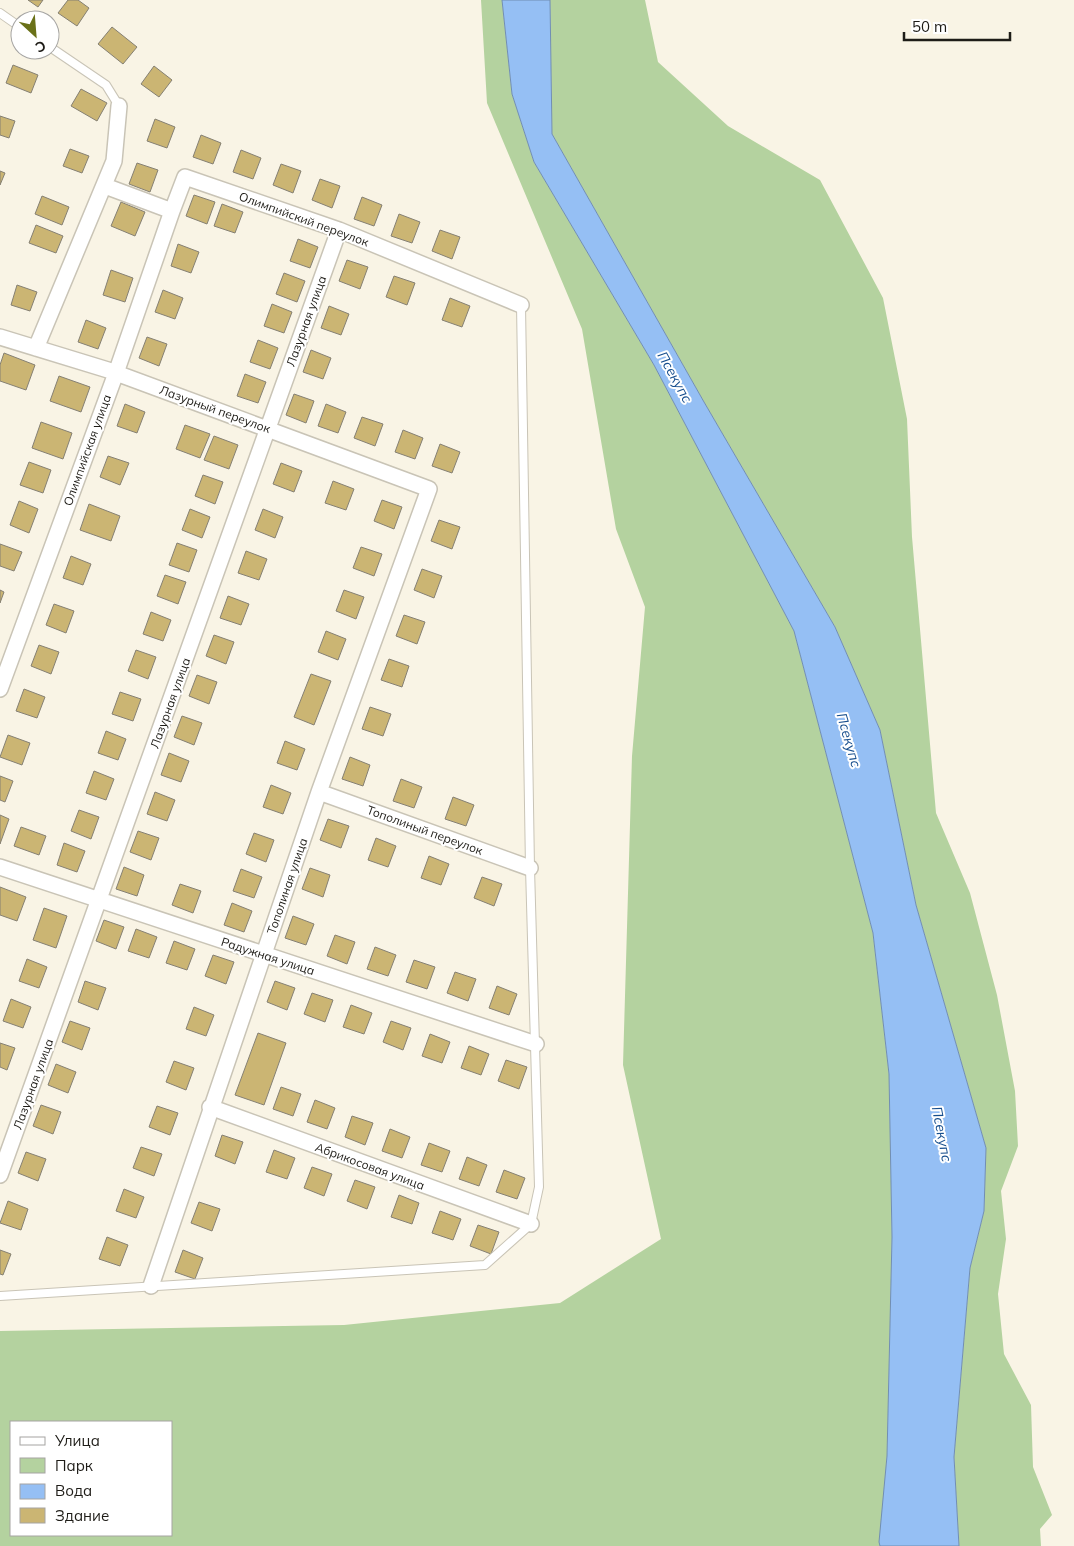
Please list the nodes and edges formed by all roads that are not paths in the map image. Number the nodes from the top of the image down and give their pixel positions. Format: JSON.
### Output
{"nodes":[{"id":1,"x":60,"y":54,"type":"edge"},
{"id":2,"x":119,"y":106,"type":"joint"},
{"id":3,"x":105,"y":186,"type":"junction"},
{"id":4,"x":172,"y":211,"type":"junction"},
{"id":5,"x":339,"y":230,"type":"junction"},
{"id":6,"x":521,"y":305,"type":"joint"},
{"id":7,"x":0,"y":337,"type":"edge"},
{"id":8,"x":36,"y":348,"type":"junction"},
{"id":9,"x":116,"y":373,"type":"junction"},
{"id":10,"x":268,"y":428,"type":"junction"},
{"id":11,"x":429,"y":489,"type":"joint"},
{"id":12,"x":0,"y":689,"type":"edge"},
{"id":13,"x":319,"y":792,"type":"junction"},
{"id":14,"x":0,"y":867,"type":"edge"},
{"id":15,"x":530,"y":868,"type":"junction"},
{"id":16,"x":100,"y":900,"type":"junction"},
{"id":17,"x":263,"y":954,"type":"junction"},
{"id":18,"x":536,"y":1044,"type":"junction"},
{"id":19,"x":210,"y":1107,"type":"junction"},
{"id":20,"x":0,"y":1175,"type":"edge"},
{"id":21,"x":531,"y":1224,"type":"junction"},
{"id":22,"x":151,"y":1286,"type":"junction"},
{"id":23,"x":0,"y":1296,"type":"edge"}],
"edges":[{"from":1,"to":2,"type":"lane"},
{"from":2,"to":3,"type":"street"},
{"from":3,"to":4,"type":"street"},
{"from":3,"to":8,"type":"street"},
{"from":4,"to":5,"type":"street","name":"Олимпийский переулок"},
{"from":4,"to":9,"type":"street","name":"Олимпийская улица"},
{"from":5,"to":6,"type":"street","name":"Олимпийский переулок"},
{"from":5,"to":10,"type":"street","name":"Лазурная улица"},
{"from":6,"to":15,"type":"lane"},
{"from":7,"to":8,"type":"street","name":"Лазурный переулок"},
{"from":8,"to":9,"type":"street","name":"Лазурный переулок"},
{"from":9,"to":10,"type":"street","name":"Лазурный переулок"},
{"from":9,"to":12,"type":"street","name":"Олимпийская улица"},
{"from":10,"to":11,"type":"street","name":"Лазурный переулок"},
{"from":10,"to":16,"type":"street","name":"Лазурная улица"},
{"from":11,"to":13,"type":"street","name":"Тополиная улица"},
{"from":13,"to":15,"type":"street","name":"Тополиный переулок"},
{"from":13,"to":17,"type":"street","name":"Тополиная улица"},
{"from":14,"to":16,"type":"street","name":"Радужная улица"},
{"from":15,"to":18,"type":"lane"},
{"from":16,"to":17,"type":"street","name":"Радужная улица"},
{"from":16,"to":20,"type":"street","name":"Лазурная улица"},
{"from":17,"to":18,"type":"street","name":"Радужная улица"},
{"from":17,"to":19,"type":"street","name":"Тополиная улица"},
{"from":18,"to":21,"type":"lane"},
{"from":19,"to":21,"type":"street","name":"Абрикосовая улица"},
{"from":19,"to":22,"type":"street","name":"Тополиная улица"},
{"from":21,"to":22,"type":"lane"},
{"from":22,"to":23,"type":"lane"}]}
